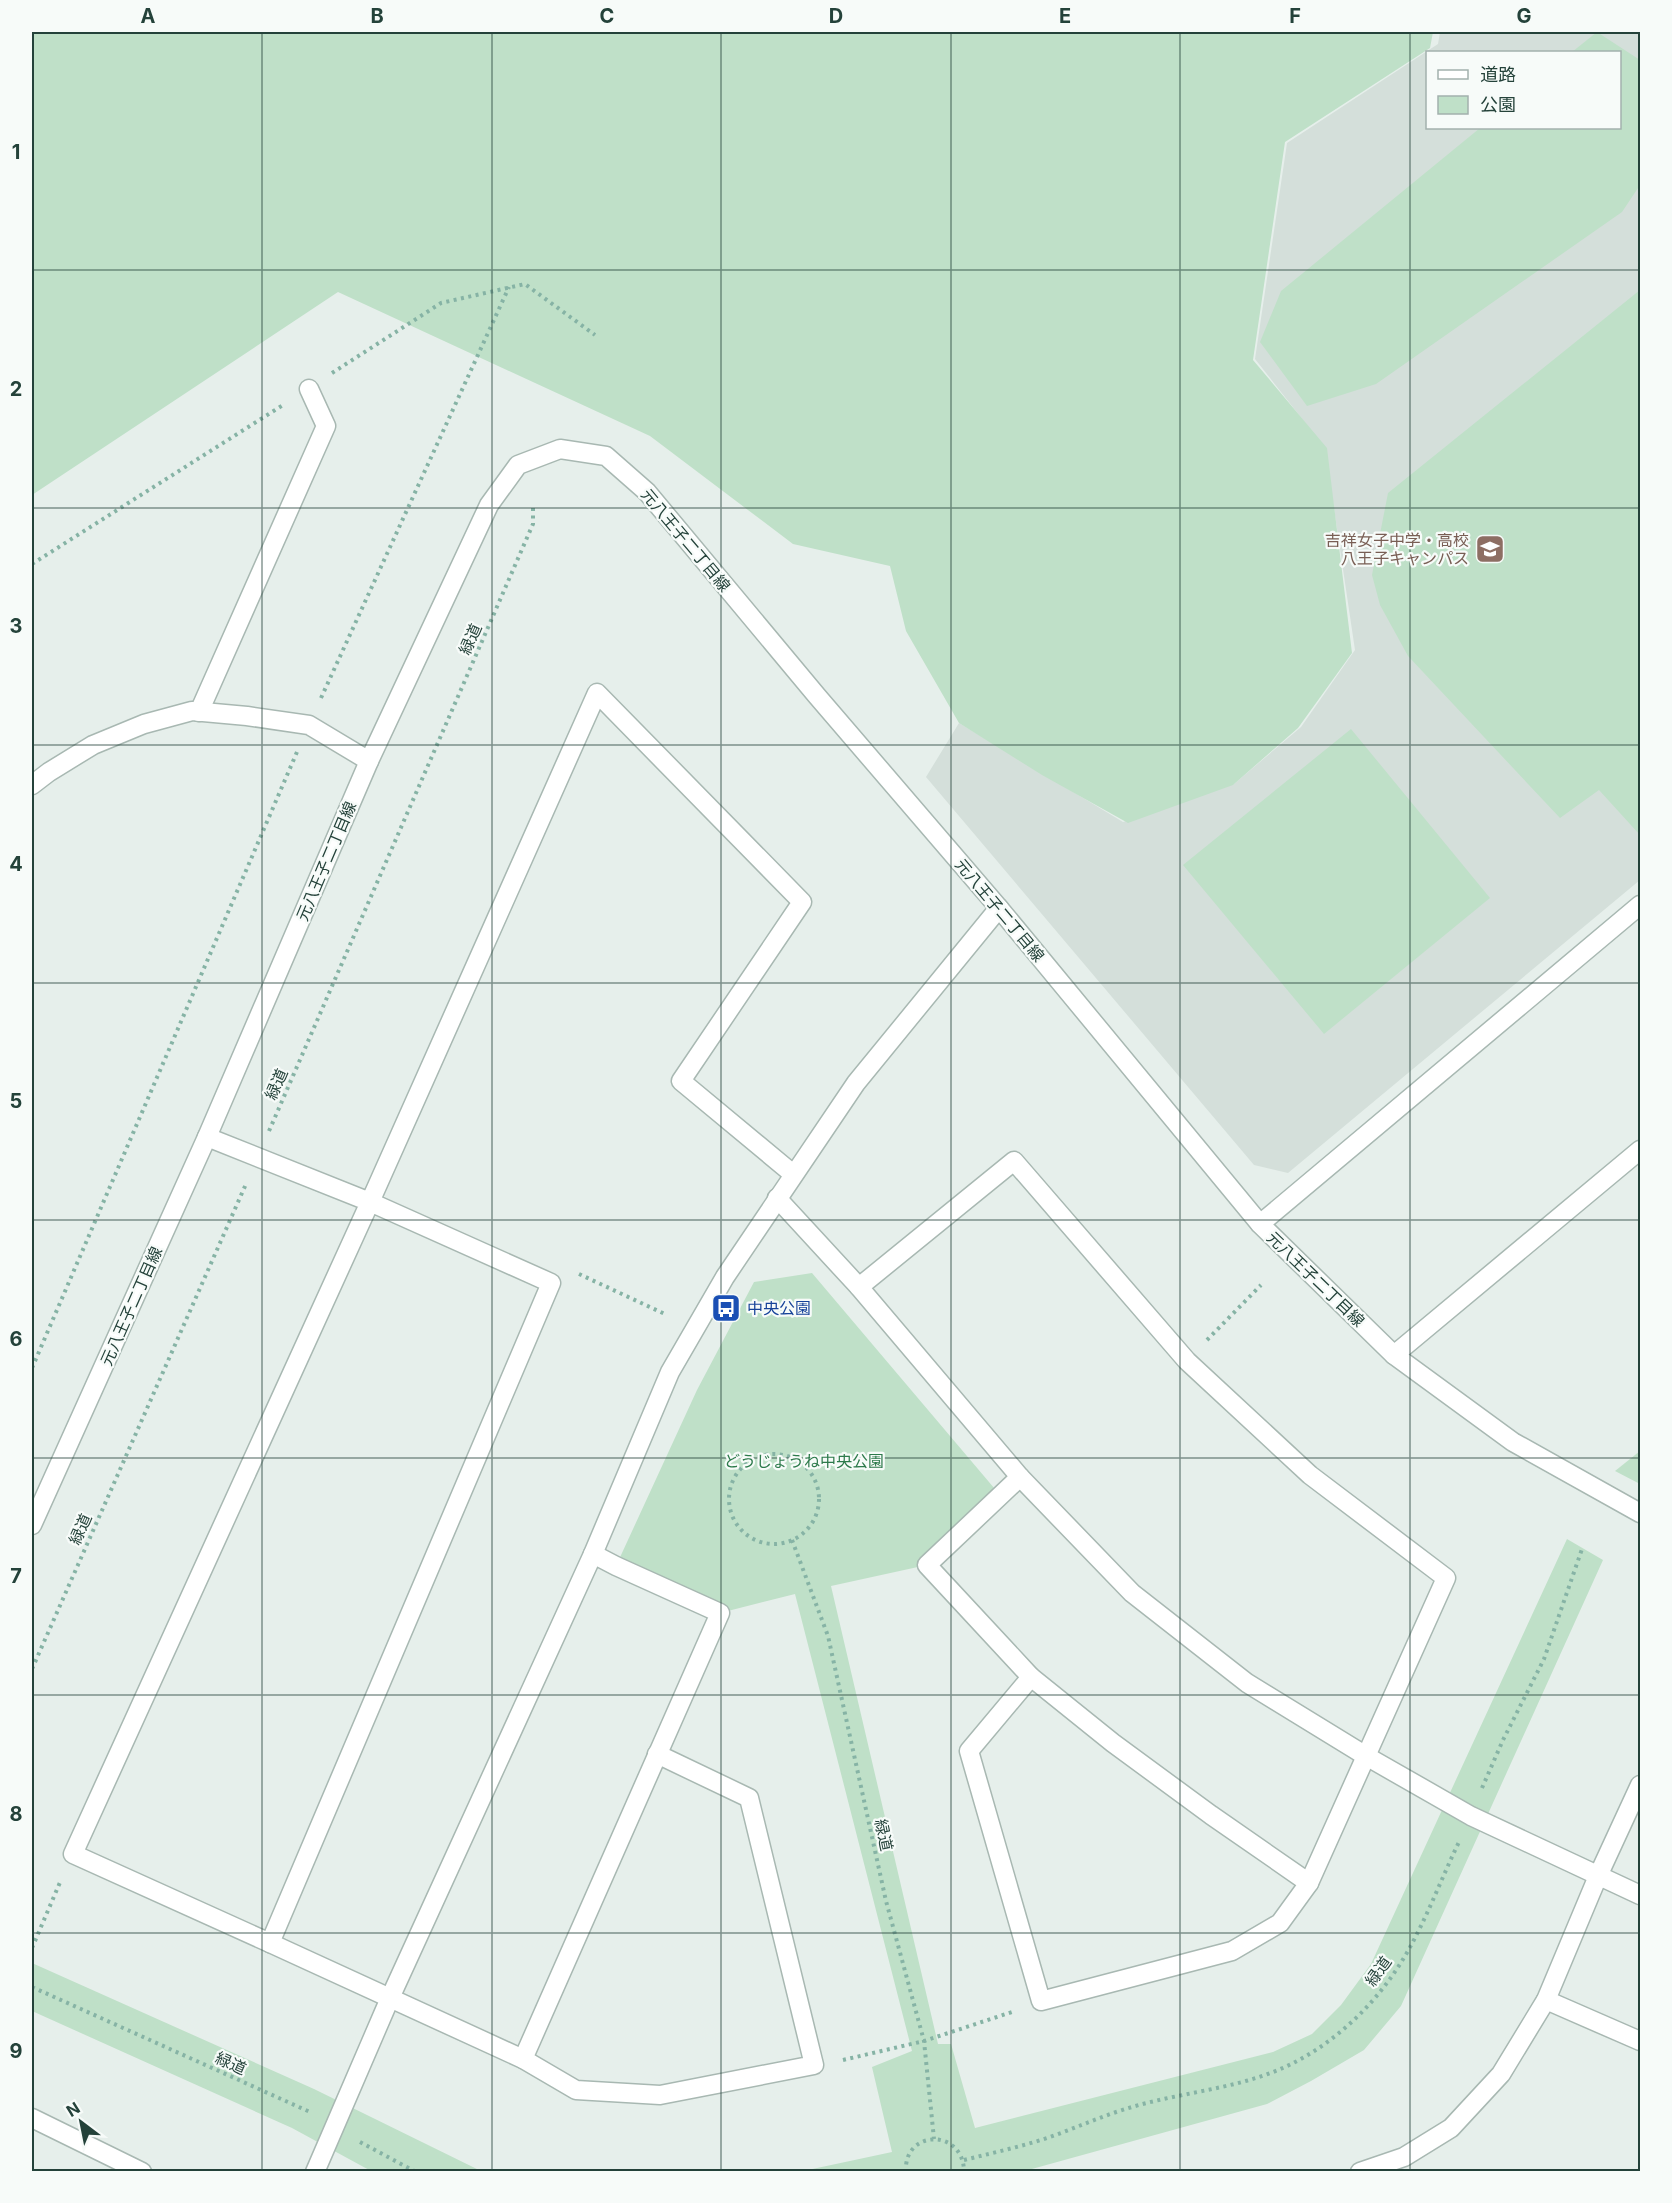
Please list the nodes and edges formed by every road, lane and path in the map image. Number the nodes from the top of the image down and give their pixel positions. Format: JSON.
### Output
{"nodes":[{"id":1,"x":509,"y":287,"type":"junction"},
{"id":2,"x":595,"y":334,"type":"dead end"},
{"id":3,"x":309,"y":389,"type":"junction"},
{"id":4,"x":533,"y":506,"type":"dead end"},
{"id":5,"x":32,"y":564,"type":"edge"},
{"id":6,"x":199,"y":712,"type":"junction"},
{"id":7,"x":309,"y":725,"type":"junction"},
{"id":8,"x":369,"y":761,"type":"junction"},
{"id":9,"x":32,"y":785,"type":"edge"},
{"id":10,"x":1641,"y":905,"type":"edge"},
{"id":11,"x":999,"y":908,"type":"junction"},
{"id":12,"x":207,"y":1137,"type":"junction"},
{"id":13,"x":1641,"y":1150,"type":"edge"},
{"id":14,"x":257,"y":1158,"type":"junction"},
{"id":15,"x":793,"y":1174,"type":"junction"},
{"id":16,"x":777,"y":1198,"type":"junction"},
{"id":17,"x":370,"y":1202,"type":"junction"},
{"id":18,"x":1260,"y":1224,"type":"junction"},
{"id":19,"x":572,"y":1272,"type":"dead end"},
{"id":20,"x":1260,"y":1285,"type":"dead end"},
{"id":21,"x":859,"y":1287,"type":"junction"},
{"id":22,"x":667,"y":1315,"type":"dead end"},
{"id":23,"x":1394,"y":1355,"type":"junction"},
{"id":24,"x":1187,"y":1361,"type":"junction"},
{"id":25,"x":32,"y":1368,"type":"edge"},
{"id":26,"x":1020,"y":1477,"type":"junction"},
{"id":27,"x":1641,"y":1513,"type":"edge"},
{"id":28,"x":32,"y":1525,"type":"edge"},
{"id":29,"x":792,"y":1540,"type":"junction"},
{"id":30,"x":1582,"y":1549,"type":"dead end"},
{"id":31,"x":594,"y":1554,"type":"junction"},
{"id":32,"x":32,"y":1670,"type":"edge"},
{"id":33,"x":1030,"y":1677,"type":"junction"},
{"id":34,"x":657,"y":1754,"type":"junction"},
{"id":35,"x":1366,"y":1756,"type":"junction"},
{"id":36,"x":1641,"y":1785,"type":"edge"},
{"id":37,"x":1471,"y":1816,"type":"junction"},
{"id":38,"x":73,"y":1854,"type":"junction"},
{"id":39,"x":1598,"y":1876,"type":"junction"},
{"id":40,"x":1309,"y":1883,"type":"junction"},
{"id":41,"x":1641,"y":1896,"type":"edge"},
{"id":42,"x":270,"y":1943,"type":"junction"},
{"id":43,"x":32,"y":1948,"type":"edge"},
{"id":44,"x":32,"y":1987,"type":"edge"},
{"id":45,"x":390,"y":1998,"type":"junction"},
{"id":46,"x":1546,"y":2000,"type":"junction"},
{"id":47,"x":1041,"y":2001,"type":"junction"},
{"id":48,"x":924,"y":2041,"type":"junction"},
{"id":49,"x":1641,"y":2042,"type":"edge"},
{"id":50,"x":523,"y":2059,"type":"junction"},
{"id":51,"x":814,"y":2065,"type":"junction"},
{"id":52,"x":32,"y":2118,"type":"edge"},
{"id":53,"x":334,"y":2129,"type":"junction"},
{"id":54,"x":934,"y":2139,"type":"junction"},
{"id":55,"x":964,"y":2160,"type":"junction"},
{"id":56,"x":142,"y":2172,"type":"edge"},
{"id":57,"x":315,"y":2172,"type":"edge"},
{"id":58,"x":416,"y":2172,"type":"edge"},
{"id":59,"x":906,"y":2172,"type":"edge"},
{"id":60,"x":964,"y":2172,"type":"edge"},
{"id":61,"x":1360,"y":2172,"type":"edge"}],
"edges":[{"from":1,"to":2,"type":"path"},
{"from":1,"to":3,"type":"path"},
{"from":1,"to":7,"type":"path"},
{"from":3,"to":5,"type":"path"},
{"from":3,"to":6,"type":"street"},
{"from":4,"to":14,"type":"path","name":"緑道"},
{"from":6,"to":7,"type":"street"},
{"from":6,"to":9,"type":"street"},
{"from":7,"to":8,"type":"street"},
{"from":7,"to":25,"type":"path"},
{"from":8,"to":11,"type":"street","name":"元八王子二丁目線"},
{"from":8,"to":12,"type":"street","name":"元八王子二丁目線"},
{"from":10,"to":18,"type":"street"},
{"from":11,"to":15,"type":"street"},
{"from":11,"to":18,"type":"street","name":"元八王子二丁目線"},
{"from":12,"to":14,"type":"street"},
{"from":12,"to":28,"type":"street","name":"元八王子二丁目線"},
{"from":13,"to":23,"type":"street"},
{"from":14,"to":17,"type":"street"},
{"from":14,"to":32,"type":"path","name":"緑道"},
{"from":15,"to":16,"type":"street"},
{"from":15,"to":17,"type":"street"},
{"from":16,"to":21,"type":"street"},
{"from":16,"to":31,"type":"street"},
{"from":17,"to":38,"type":"street"},
{"from":17,"to":42,"type":"street"},
{"from":18,"to":23,"type":"street","name":"元八王子二丁目線"},
{"from":19,"to":22,"type":"path"},
{"from":20,"to":24,"type":"path"},
{"from":21,"to":24,"type":"street"},
{"from":21,"to":26,"type":"street"},
{"from":23,"to":27,"type":"street","name":"元八王子二丁目線"},
{"from":24,"to":35,"type":"street"},
{"from":26,"to":33,"type":"street"},
{"from":26,"to":35,"type":"street"},
{"from":29,"to":29,"type":"path"},
{"from":29,"to":48,"type":"path","name":"緑道"},
{"from":30,"to":37,"type":"path","name":"緑道"},
{"from":31,"to":34,"type":"street"},
{"from":31,"to":45,"type":"street"},
{"from":33,"to":40,"type":"street"},
{"from":33,"to":47,"type":"street"},
{"from":34,"to":50,"type":"street"},
{"from":34,"to":51,"type":"street"},
{"from":35,"to":37,"type":"street"},
{"from":35,"to":40,"type":"street"},
{"from":36,"to":39,"type":"street"},
{"from":37,"to":39,"type":"street"},
{"from":37,"to":55,"type":"path","name":"緑道"},
{"from":38,"to":42,"type":"street"},
{"from":38,"to":43,"type":"path"},
{"from":39,"to":41,"type":"street"},
{"from":39,"to":46,"type":"street"},
{"from":40,"to":47,"type":"street"},
{"from":42,"to":45,"type":"street"},
{"from":44,"to":53,"type":"path","name":"緑道"},
{"from":45,"to":50,"type":"street"},
{"from":45,"to":53,"type":"street"},
{"from":46,"to":49,"type":"street"},
{"from":46,"to":61,"type":"street"},
{"from":47,"to":48,"type":"path"},
{"from":48,"to":51,"type":"path"},
{"from":48,"to":54,"type":"path","name":"緑道"},
{"from":50,"to":51,"type":"street"},
{"from":52,"to":56,"type":"street"},
{"from":53,"to":57,"type":"street"},
{"from":53,"to":58,"type":"path","name":"緑道"},
{"from":54,"to":55,"type":"path"},
{"from":54,"to":59,"type":"path"},
{"from":55,"to":60,"type":"path"}]}
